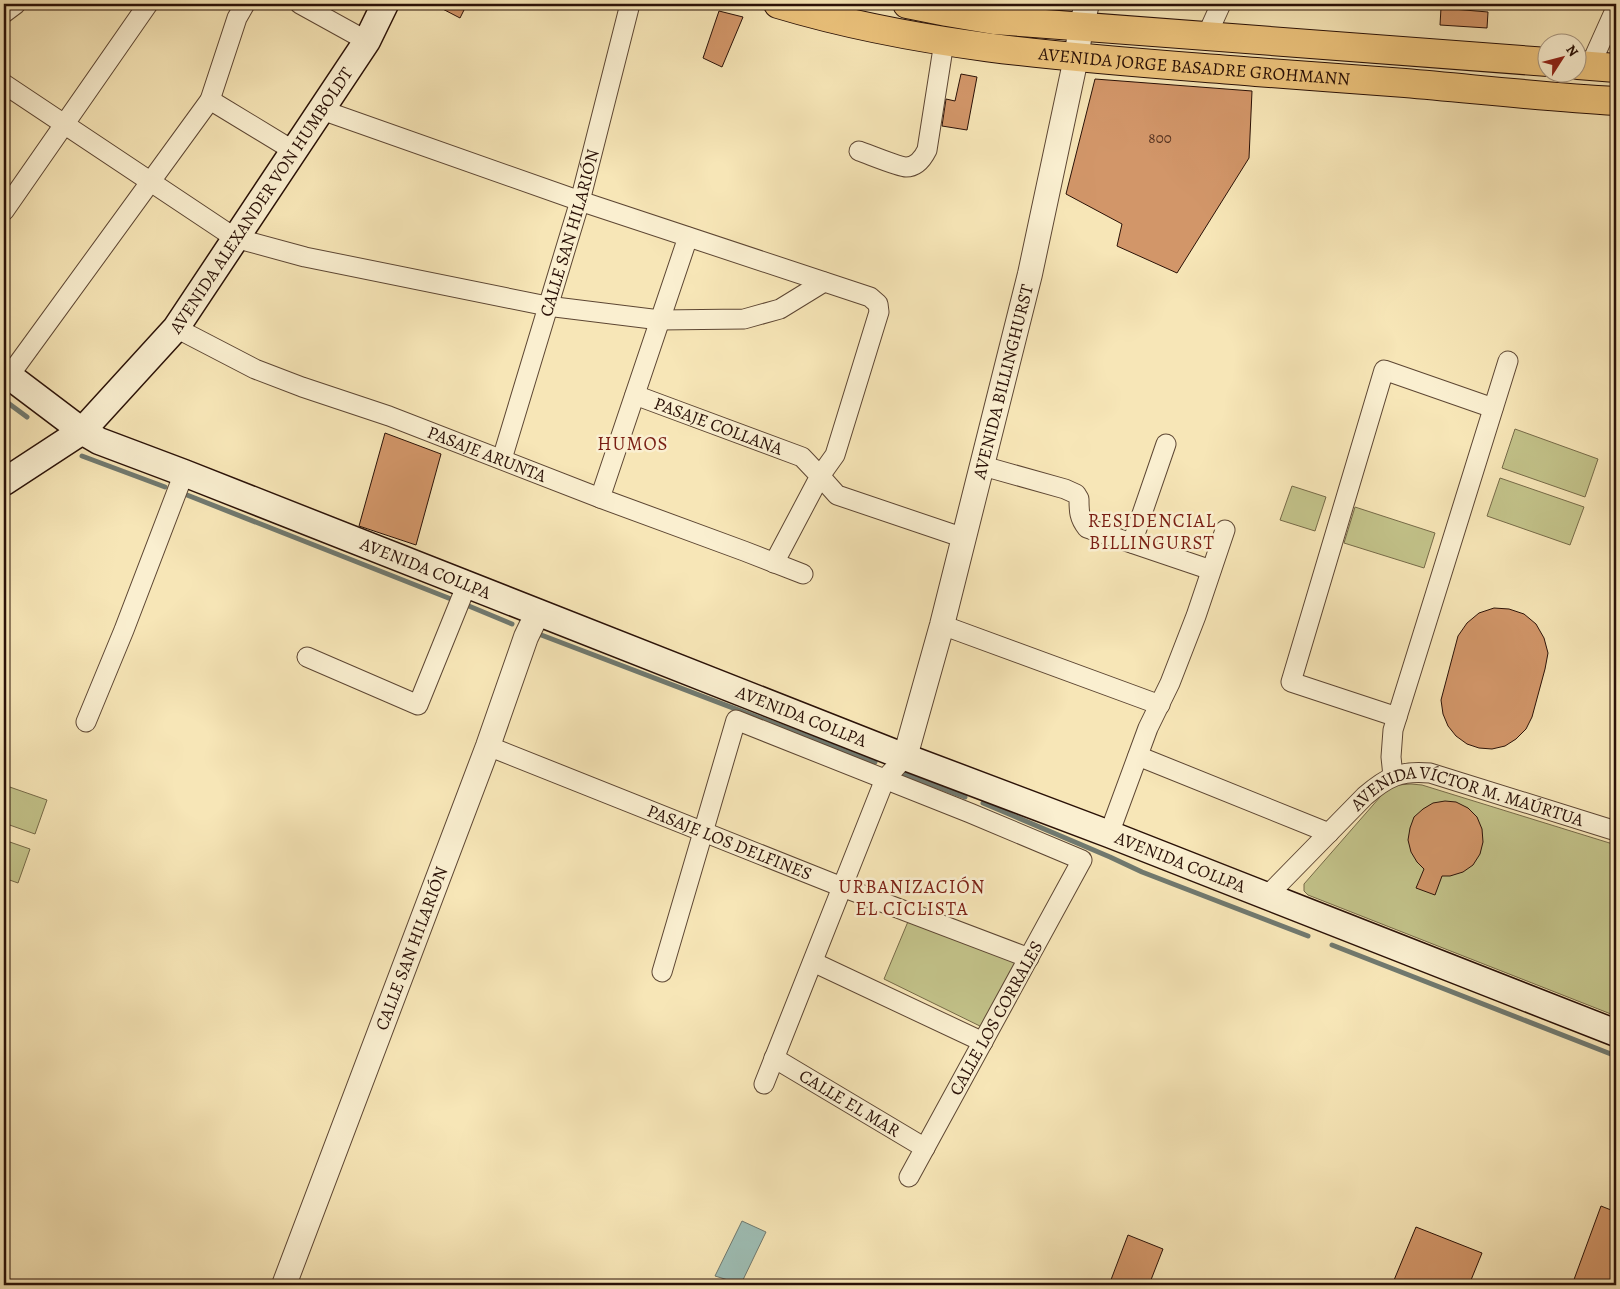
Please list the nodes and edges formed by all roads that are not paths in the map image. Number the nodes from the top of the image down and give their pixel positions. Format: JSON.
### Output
{"nodes":[{"id":1,"x":16,"y":4,"type":"edge"},
{"id":2,"x":148,"y":4,"type":"edge"},
{"id":3,"x":245,"y":4,"type":"edge"},
{"id":4,"x":300,"y":4,"type":"edge"},
{"id":5,"x":385,"y":4,"type":"edge"},
{"id":6,"x":630,"y":4,"type":"edge"},
{"id":7,"x":778,"y":4,"type":"edge"},
{"id":8,"x":907,"y":4,"type":"edge"},
{"id":9,"x":1221,"y":4,"type":"edge"},
{"id":10,"x":1616,"y":8,"type":"edge"},
{"id":11,"x":4,"y":12,"type":"edge"},
{"id":12,"x":1084,"y":16,"type":"edge"},
{"id":13,"x":1206,"y":37,"type":"junction"},
{"id":14,"x":367,"y":41,"type":"junction"},
{"id":15,"x":944,"y":42,"type":"junction"},
{"id":16,"x":1407,"y":52,"type":"junction"},
{"id":17,"x":1076,"y":58,"type":"junction"},
{"id":18,"x":1538,"y":61,"type":"edge"},
{"id":19,"x":1595,"y":66,"type":"edge"},
{"id":20,"x":1195,"y":67,"type":"junction"},
{"id":21,"x":4,"y":84,"type":"edge"},
{"id":22,"x":1406,"y":84,"type":"junction"},
{"id":23,"x":210,"y":100,"type":"junction"},
{"id":24,"x":1616,"y":101,"type":"edge"},
{"id":25,"x":322,"y":110,"type":"junction"},
{"id":26,"x":65,"y":124,"type":"junction"},
{"id":27,"x":859,"y":151,"type":"dead end"},
{"id":28,"x":294,"y":152,"type":"junction"},
{"id":29,"x":151,"y":181,"type":"junction"},
{"id":30,"x":580,"y":201,"type":"junction"},
{"id":31,"x":4,"y":211,"type":"edge"},
{"id":32,"x":688,"y":237,"type":"junction"},
{"id":33,"x":235,"y":238,"type":"junction"},
{"id":34,"x":824,"y":282,"type":"junction"},
{"id":35,"x":548,"y":306,"type":"junction"},
{"id":36,"x":660,"y":320,"type":"junction"},
{"id":37,"x":176,"y":328,"type":"junction"},
{"id":38,"x":1508,"y":361,"type":"dead end"},
{"id":39,"x":6,"y":374,"type":"edge"},
{"id":40,"x":635,"y":394,"type":"junction"},
{"id":41,"x":1493,"y":408,"type":"junction"},
{"id":42,"x":77,"y":427,"type":"junction"},
{"id":43,"x":1166,"y":444,"type":"dead end"},
{"id":44,"x":502,"y":459,"type":"junction"},
{"id":45,"x":4,"y":466,"type":"edge"},
{"id":46,"x":982,"y":466,"type":"junction"},
{"id":47,"x":184,"y":473,"type":"junction"},
{"id":48,"x":820,"y":476,"type":"junction"},
{"id":49,"x":4,"y":482,"type":"edge"},
{"id":50,"x":600,"y":498,"type":"junction"},
{"id":51,"x":1225,"y":530,"type":"dead end"},
{"id":52,"x":964,"y":538,"type":"junction"},
{"id":53,"x":1132,"y":543,"type":"junction"},
{"id":54,"x":774,"y":563,"type":"junction"},
{"id":55,"x":1211,"y":570,"type":"junction"},
{"id":56,"x":803,"y":574,"type":"dead end"},
{"id":57,"x":467,"y":584,"type":"junction"},
{"id":58,"x":538,"y":612,"type":"junction"},
{"id":59,"x":942,"y":625,"type":"junction"},
{"id":60,"x":307,"y":657,"type":"dead end"},
{"id":61,"x":1160,"y":705,"type":"junction"},
{"id":62,"x":1397,"y":717,"type":"junction"},
{"id":63,"x":86,"y":722,"type":"dead end"},
{"id":64,"x":488,"y":746,"type":"junction"},
{"id":65,"x":1138,"y":756,"type":"junction"},
{"id":66,"x":905,"y":757,"type":"junction"},
{"id":67,"x":1393,"y":776,"type":"junction"},
{"id":68,"x":885,"y":779,"type":"junction"},
{"id":69,"x":981,"y":785,"type":"junction"},
{"id":70,"x":970,"y":813,"type":"junction"},
{"id":71,"x":1616,"y":831,"type":"edge"},
{"id":72,"x":704,"y":832,"type":"junction"},
{"id":73,"x":1328,"y":833,"type":"junction"},
{"id":74,"x":1109,"y":834,"type":"junction"},
{"id":75,"x":842,"y":887,"type":"junction"},
{"id":76,"x":1267,"y":896,"type":"junction"},
{"id":77,"x":1029,"y":958,"type":"junction"},
{"id":78,"x":813,"y":962,"type":"junction"},
{"id":79,"x":662,"y":972,"type":"dead end"},
{"id":80,"x":1616,"y":1033,"type":"edge"},
{"id":81,"x":983,"y":1042,"type":"junction"},
{"id":82,"x":774,"y":1058,"type":"junction"},
{"id":83,"x":764,"y":1084,"type":"dead end"},
{"id":84,"x":925,"y":1148,"type":"junction"},
{"id":85,"x":909,"y":1177,"type":"dead end"},
{"id":86,"x":284,"y":1285,"type":"edge"}],
"edges":[{"from":1,"to":11,"type":"street"},
{"from":2,"to":26,"type":"street"},
{"from":3,"to":23,"type":"street"},
{"from":4,"to":14,"type":"street"},
{"from":5,"to":14,"type":"main road","name":"AVENIDA ALEXANDER VON HUMBOLDT"},
{"from":6,"to":30,"type":"street","name":"CALLE SAN HILARIÓN"},
{"from":7,"to":15,"type":"highway","name":"AVENIDA JORGE BASADRE GROHMANN"},
{"from":8,"to":12,"type":"highway","name":"AVENIDA JORGE BASADRE GROHMANN"},
{"from":9,"to":13,"type":"street"},
{"from":10,"to":19,"type":"street"},
{"from":12,"to":13,"type":"highway","name":"AVENIDA JORGE BASADRE GROHMANN"},
{"from":12,"to":17,"type":"street","name":"AVENIDA BILLINGHURST"},
{"from":13,"to":16,"type":"highway","name":"AVENIDA JORGE BASADRE GROHMANN"},
{"from":13,"to":20,"type":"highway"},
{"from":14,"to":25,"type":"main road","name":"AVENIDA ALEXANDER VON HUMBOLDT"},
{"from":15,"to":17,"type":"highway","name":"AVENIDA JORGE BASADRE GROHMANN"},
{"from":15,"to":27,"type":"street"},
{"from":16,"to":18,"type":"highway","name":"AVENIDA JORGE BASADRE GROHMANN"},
{"from":16,"to":22,"type":"highway"},
{"from":17,"to":20,"type":"highway","name":"AVENIDA JORGE BASADRE GROHMANN"},
{"from":17,"to":46,"type":"street","name":"AVENIDA BILLINGHURST"},
{"from":20,"to":22,"type":"highway","name":"AVENIDA JORGE BASADRE GROHMANN"},
{"from":21,"to":26,"type":"street"},
{"from":22,"to":24,"type":"highway","name":"AVENIDA JORGE BASADRE GROHMANN"},
{"from":23,"to":28,"type":"street"},
{"from":23,"to":29,"type":"street"},
{"from":25,"to":28,"type":"main road","name":"AVENIDA ALEXANDER VON HUMBOLDT"},
{"from":25,"to":30,"type":"street"},
{"from":26,"to":29,"type":"street"},
{"from":26,"to":31,"type":"street"},
{"from":28,"to":33,"type":"main road","name":"AVENIDA ALEXANDER VON HUMBOLDT"},
{"from":29,"to":33,"type":"street"},
{"from":29,"to":39,"type":"street"},
{"from":30,"to":32,"type":"street"},
{"from":30,"to":35,"type":"street","name":"CALLE SAN HILARIÓN"},
{"from":32,"to":34,"type":"street"},
{"from":32,"to":36,"type":"street"},
{"from":33,"to":35,"type":"street"},
{"from":33,"to":37,"type":"main road","name":"AVENIDA ALEXANDER VON HUMBOLDT"},
{"from":34,"to":36,"type":"street"},
{"from":34,"to":48,"type":"street"},
{"from":35,"to":36,"type":"street"},
{"from":35,"to":44,"type":"street","name":"CALLE SAN HILARIÓN"},
{"from":36,"to":40,"type":"street"},
{"from":37,"to":42,"type":"main road","name":"AVENIDA ALEXANDER VON HUMBOLDT"},
{"from":37,"to":44,"type":"street","name":"PASAJE ARUNTA"},
{"from":38,"to":41,"type":"street"},
{"from":39,"to":42,"type":"main road","name":"AVENIDA COLLPA"},
{"from":40,"to":48,"type":"street","name":"PASAJE COLLANA"},
{"from":40,"to":50,"type":"street"},
{"from":41,"to":62,"type":"street"},
{"from":41,"to":62,"type":"street"},
{"from":42,"to":45,"type":"main road","name":"AVENIDA ALEXANDER VON HUMBOLDT"},
{"from":42,"to":47,"type":"main road","name":"AVENIDA COLLPA"},
{"from":42,"to":49,"type":"main road","name":"AVENIDA ALEXANDER VON HUMBOLDT"},
{"from":43,"to":53,"type":"street"},
{"from":44,"to":50,"type":"street","name":"PASAJE ARUNTA"},
{"from":46,"to":52,"type":"street","name":"AVENIDA BILLINGHURST"},
{"from":46,"to":53,"type":"street"},
{"from":47,"to":57,"type":"main road","name":"AVENIDA COLLPA"},
{"from":47,"to":63,"type":"street"},
{"from":48,"to":52,"type":"street"},
{"from":48,"to":54,"type":"street"},
{"from":50,"to":54,"type":"street","name":"PASAJE ARUNTA"},
{"from":51,"to":55,"type":"street"},
{"from":52,"to":59,"type":"street","name":"AVENIDA BILLINGHURST"},
{"from":53,"to":55,"type":"street"},
{"from":54,"to":56,"type":"street","name":"PASAJE ARUNTA"},
{"from":55,"to":61,"type":"street"},
{"from":57,"to":58,"type":"main road","name":"AVENIDA COLLPA"},
{"from":57,"to":60,"type":"street"},
{"from":58,"to":64,"type":"street","name":"CALLE SAN HILARIÓN"},
{"from":58,"to":66,"type":"main road","name":"AVENIDA COLLPA"},
{"from":59,"to":61,"type":"street"},
{"from":59,"to":66,"type":"street","name":"AVENIDA BILLINGHURST"},
{"from":61,"to":65,"type":"street"},
{"from":62,"to":67,"type":"street"},
{"from":64,"to":72,"type":"street","name":"PASAJE LOS DELFINES"},
{"from":64,"to":86,"type":"street","name":"CALLE SAN HILARIÓN"},
{"from":65,"to":73,"type":"street"},
{"from":65,"to":74,"type":"street"},
{"from":66,"to":68,"type":"street"},
{"from":66,"to":69,"type":"main road","name":"AVENIDA COLLPA"},
{"from":67,"to":71,"type":"street","name":"AVENIDA VÍCTOR M. MAÚRTUA"},
{"from":67,"to":73,"type":"street","name":"AVENIDA VÍCTOR M. MAÚRTUA"},
{"from":68,"to":70,"type":"street"},
{"from":68,"to":72,"type":"street"},
{"from":68,"to":75,"type":"street"},
{"from":69,"to":70,"type":"street"},
{"from":69,"to":74,"type":"main road","name":"AVENIDA COLLPA"},
{"from":70,"to":77,"type":"street","name":"CALLE LOS CORRALES"},
{"from":72,"to":75,"type":"street","name":"PASAJE LOS DELFINES"},
{"from":72,"to":79,"type":"street"},
{"from":73,"to":76,"type":"street","name":"AVENIDA VÍCTOR M. MAÚRTUA"},
{"from":74,"to":76,"type":"main road","name":"AVENIDA COLLPA"},
{"from":75,"to":77,"type":"street","name":"PASAJE LOS DELFINES"},
{"from":75,"to":78,"type":"street"},
{"from":76,"to":80,"type":"main road","name":"AVENIDA COLLPA"},
{"from":77,"to":81,"type":"street","name":"CALLE LOS CORRALES"},
{"from":78,"to":81,"type":"street"},
{"from":78,"to":82,"type":"street"},
{"from":81,"to":84,"type":"street","name":"CALLE LOS CORRALES"},
{"from":82,"to":83,"type":"street"},
{"from":82,"to":84,"type":"street","name":"CALLE EL MAR"},
{"from":84,"to":85,"type":"street","name":"CALLE LOS CORRALES"}]}
